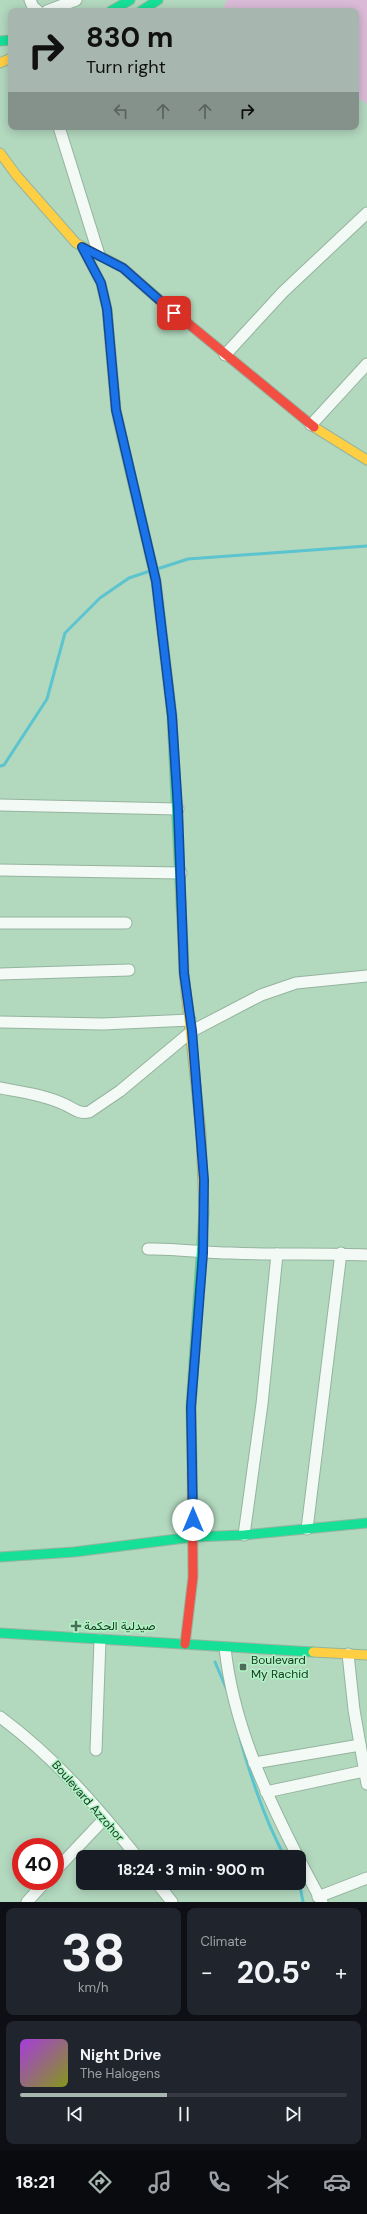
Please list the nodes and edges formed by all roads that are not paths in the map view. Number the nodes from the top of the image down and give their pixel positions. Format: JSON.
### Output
{"nodes":[{"id":1,"x":76,"y":0,"type":"edge"},
{"id":2,"x":130,"y":0,"type":"edge"},
{"id":3,"x":158,"y":0,"type":"edge"},
{"id":4,"x":55,"y":8,"type":"edge"},
{"id":5,"x":116,"y":8,"type":"edge"},
{"id":6,"x":146,"y":8,"type":"edge"},
{"id":7,"x":60,"y":130,"type":"edge"},
{"id":8,"x":0,"y":153,"type":"edge"},
{"id":9,"x":367,"y":213,"type":"edge"},
{"id":10,"x":82,"y":247,"type":"junction"},
{"id":11,"x":99,"y":255,"type":"junction"},
{"id":12,"x":225,"y":355,"type":"junction"},
{"id":13,"x":367,"y":364,"type":"edge"},
{"id":14,"x":311,"y":425,"type":"junction"},
{"id":15,"x":367,"y":460,"type":"edge"},
{"id":16,"x":0,"y":806,"type":"edge"},
{"id":17,"x":178,"y":809,"type":"junction"},
{"id":18,"x":0,"y":870,"type":"edge"},
{"id":19,"x":181,"y":873,"type":"junction"},
{"id":20,"x":0,"y":923,"type":"edge"},
{"id":21,"x":126,"y":923,"type":"dead end"},
{"id":22,"x":129,"y":970,"type":"dead end"},
{"id":23,"x":0,"y":974,"type":"edge"},
{"id":24,"x":367,"y":976,"type":"edge"},
{"id":25,"x":0,"y":1022,"type":"edge"},
{"id":26,"x":191,"y":1025,"type":"junction"},
{"id":27,"x":0,"y":1088,"type":"edge"},
{"id":28,"x":148,"y":1249,"type":"dead end"},
{"id":29,"x":203,"y":1253,"type":"junction"},
{"id":30,"x":277,"y":1254,"type":"junction"},
{"id":31,"x":341,"y":1254,"type":"junction"},
{"id":32,"x":367,"y":1255,"type":"edge"},
{"id":33,"x":367,"y":1523,"type":"edge"},
{"id":34,"x":307,"y":1529,"type":"junction"},
{"id":35,"x":244,"y":1535,"type":"junction"},
{"id":36,"x":193,"y":1537,"type":"junction"},
{"id":37,"x":0,"y":1557,"type":"edge"},
{"id":38,"x":0,"y":1633,"type":"edge"},
{"id":39,"x":100,"y":1640,"type":"junction"},
{"id":40,"x":185,"y":1644,"type":"junction"},
{"id":41,"x":226,"y":1648,"type":"junction"},
{"id":42,"x":348,"y":1654,"type":"junction"},
{"id":43,"x":367,"y":1655,"type":"edge"},
{"id":44,"x":0,"y":1717,"type":"edge"},
{"id":45,"x":360,"y":1745,"type":"junction"},
{"id":46,"x":96,"y":1750,"type":"dead end"},
{"id":47,"x":254,"y":1763,"type":"junction"},
{"id":48,"x":364,"y":1771,"type":"junction"},
{"id":49,"x":367,"y":1784,"type":"edge"},
{"id":50,"x":266,"y":1792,"type":"junction"},
{"id":51,"x":105,"y":1818,"type":"junction"},
{"id":52,"x":131,"y":1850,"type":"edge"},
{"id":53,"x":294,"y":1850,"type":"edge"},
{"id":54,"x":64,"y":1861,"type":"edge"},
{"id":55,"x":306,"y":1873,"type":"edge"},
{"id":56,"x":367,"y":1878,"type":"edge"},
{"id":57,"x":38,"y":1890,"type":"edge"},
{"id":58,"x":163,"y":1890,"type":"edge"},
{"id":59,"x":320,"y":1899,"type":"edge"},
{"id":60,"x":28,"y":1902,"type":"edge"},
{"id":61,"x":172,"y":1902,"type":"edge"}],
"edges":[{"from":1,"to":4,"type":"street"},
{"from":2,"to":5,"type":"main road"},
{"from":3,"to":6,"type":"main road"},
{"from":7,"to":11,"type":"street"},
{"from":8,"to":10,"type":"main road"},
{"from":9,"to":12,"type":"street"},
{"from":10,"to":11,"type":"main road"},
{"from":10,"to":17,"type":"main road"},
{"from":11,"to":12,"type":"main road"},
{"from":12,"to":14,"type":"main road"},
{"from":13,"to":14,"type":"street"},
{"from":14,"to":15,"type":"main road"},
{"from":16,"to":17,"type":"street"},
{"from":17,"to":19,"type":"main road"},
{"from":18,"to":19,"type":"street"},
{"from":19,"to":26,"type":"main road"},
{"from":20,"to":21,"type":"street"},
{"from":22,"to":23,"type":"street"},
{"from":24,"to":26,"type":"street"},
{"from":25,"to":26,"type":"street"},
{"from":26,"to":27,"type":"street"},
{"from":26,"to":29,"type":"main road"},
{"from":28,"to":29,"type":"street"},
{"from":29,"to":30,"type":"street"},
{"from":29,"to":36,"type":"main road"},
{"from":30,"to":31,"type":"street"},
{"from":30,"to":35,"type":"street"},
{"from":31,"to":32,"type":"street"},
{"from":31,"to":34,"type":"street"},
{"from":33,"to":34,"type":"main road"},
{"from":34,"to":35,"type":"main road"},
{"from":35,"to":36,"type":"main road"},
{"from":36,"to":37,"type":"main road"},
{"from":36,"to":40,"type":"main road"},
{"from":38,"to":39,"type":"main road"},
{"from":39,"to":40,"type":"main road"},
{"from":39,"to":46,"type":"street"},
{"from":40,"to":41,"type":"main road"},
{"from":41,"to":42,"type":"main road"},
{"from":41,"to":47,"type":"street"},
{"from":42,"to":43,"type":"main road"},
{"from":42,"to":45,"type":"street"},
{"from":44,"to":51,"type":"street","name":"Boulevard Azzohor"},
{"from":45,"to":47,"type":"street"},
{"from":45,"to":48,"type":"street"},
{"from":47,"to":50,"type":"street"},
{"from":48,"to":49,"type":"street"},
{"from":48,"to":50,"type":"street"},
{"from":50,"to":53,"type":"street"},
{"from":51,"to":52,"type":"street","name":"Boulevard Azzohor"},
{"from":51,"to":54,"type":"street"},
{"from":55,"to":59,"type":"street"},
{"from":56,"to":59,"type":"street"},
{"from":57,"to":60,"type":"street"},
{"from":58,"to":61,"type":"street"}]}
